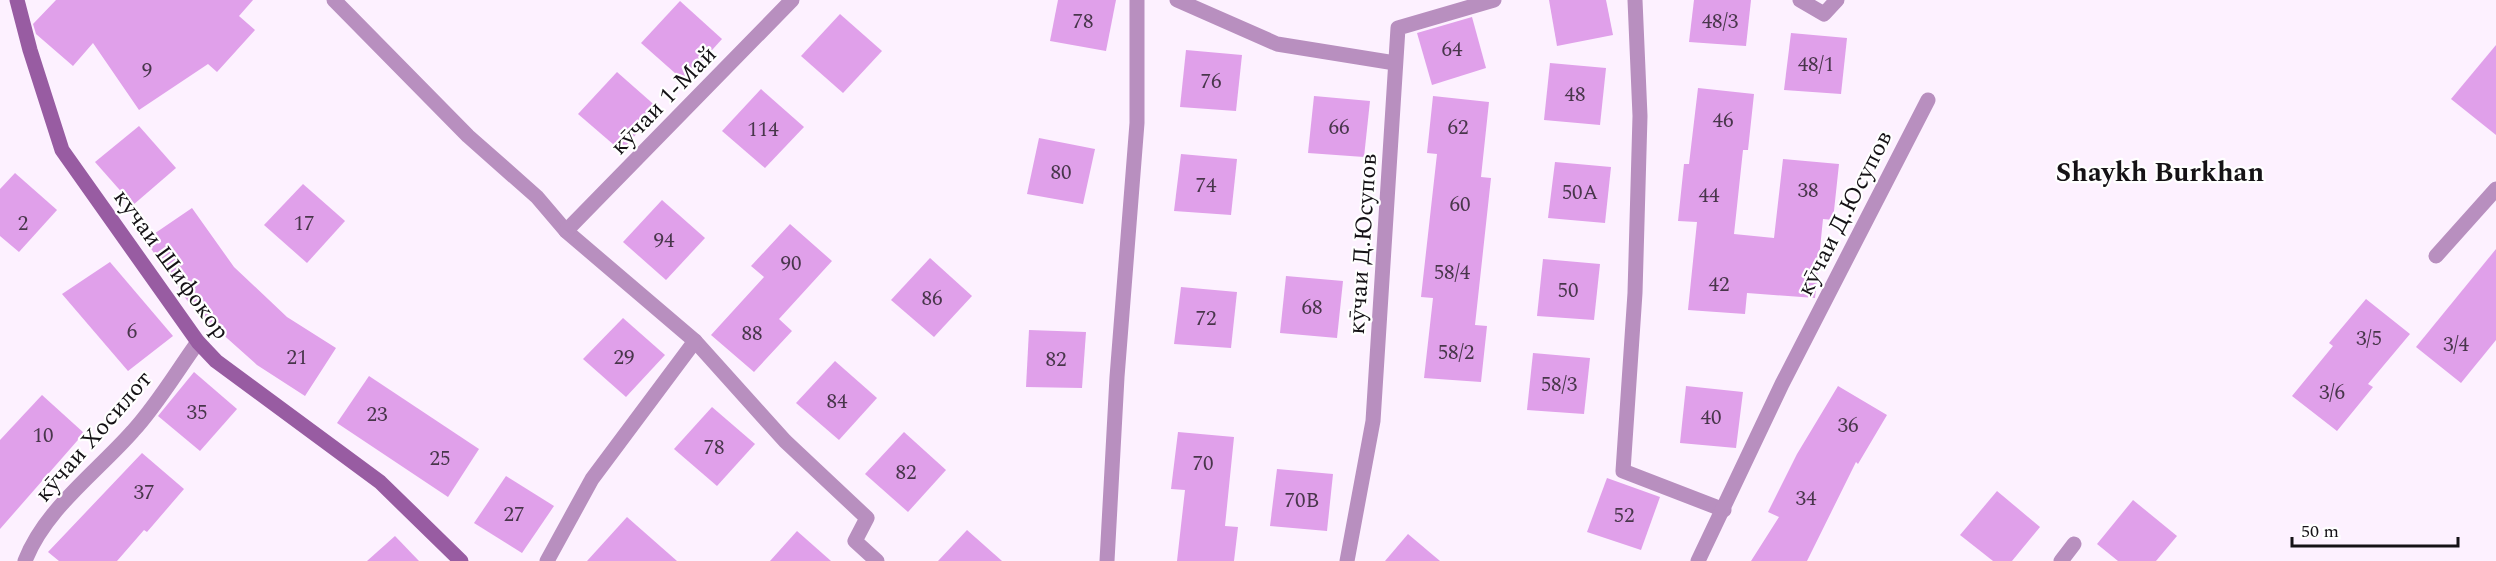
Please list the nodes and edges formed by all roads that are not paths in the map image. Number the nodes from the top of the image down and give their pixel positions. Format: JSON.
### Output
{"nodes":[{"id":1,"x":17,"y":0,"type":"edge"},
{"id":2,"x":334,"y":0,"type":"edge"},
{"id":3,"x":792,"y":0,"type":"edge"},
{"id":4,"x":1137,"y":0,"type":"edge"},
{"id":5,"x":1177,"y":0,"type":"edge"},
{"id":6,"x":1494,"y":0,"type":"edge"},
{"id":7,"x":1635,"y":0,"type":"edge"},
{"id":8,"x":1800,"y":0,"type":"edge"},
{"id":9,"x":1837,"y":0,"type":"edge"},
{"id":10,"x":1395,"y":63,"type":"junction"},
{"id":11,"x":1928,"y":100,"type":"dead end"},
{"id":12,"x":2496,"y":189,"type":"edge"},
{"id":13,"x":566,"y":231,"type":"junction"},
{"id":14,"x":2436,"y":256,"type":"dead end"},
{"id":15,"x":695,"y":341,"type":"junction"},
{"id":16,"x":198,"y":342,"type":"junction"},
{"id":17,"x":1724,"y":510,"type":"junction"},
{"id":18,"x":2074,"y":544,"type":"dead end"},
{"id":19,"x":25,"y":561,"type":"edge"},
{"id":20,"x":461,"y":561,"type":"edge"},
{"id":21,"x":547,"y":561,"type":"edge"},
{"id":22,"x":877,"y":561,"type":"edge"},
{"id":23,"x":1107,"y":561,"type":"edge"},
{"id":24,"x":1347,"y":561,"type":"edge"},
{"id":25,"x":1698,"y":561,"type":"edge"},
{"id":26,"x":2061,"y":561,"type":"edge"}],
"edges":[{"from":1,"to":16,"type":"street","name":"кучаи Шифокор"},
{"from":2,"to":13,"type":"street"},
{"from":3,"to":13,"type":"street","name":"кӯчаи 1-Май"},
{"from":4,"to":23,"type":"street"},
{"from":5,"to":10,"type":"street"},
{"from":6,"to":10,"type":"street","name":"кӯчаи Д.Юсупов"},
{"from":7,"to":17,"type":"street"},
{"from":8,"to":9,"type":"street"},
{"from":10,"to":24,"type":"street","name":"кӯчаи Д.Юсупов"},
{"from":11,"to":17,"type":"street","name":"кӯчаи Д.Юсупов"},
{"from":12,"to":14,"type":"street"},
{"from":13,"to":15,"type":"street"},
{"from":15,"to":21,"type":"street"},
{"from":15,"to":22,"type":"street"},
{"from":16,"to":19,"type":"street","name":"кӯчаи Хосилот"},
{"from":16,"to":20,"type":"street","name":"кучаи Шифокор"},
{"from":17,"to":25,"type":"street","name":"кӯчаи Д.Юсупов"},
{"from":18,"to":26,"type":"street"}]}
